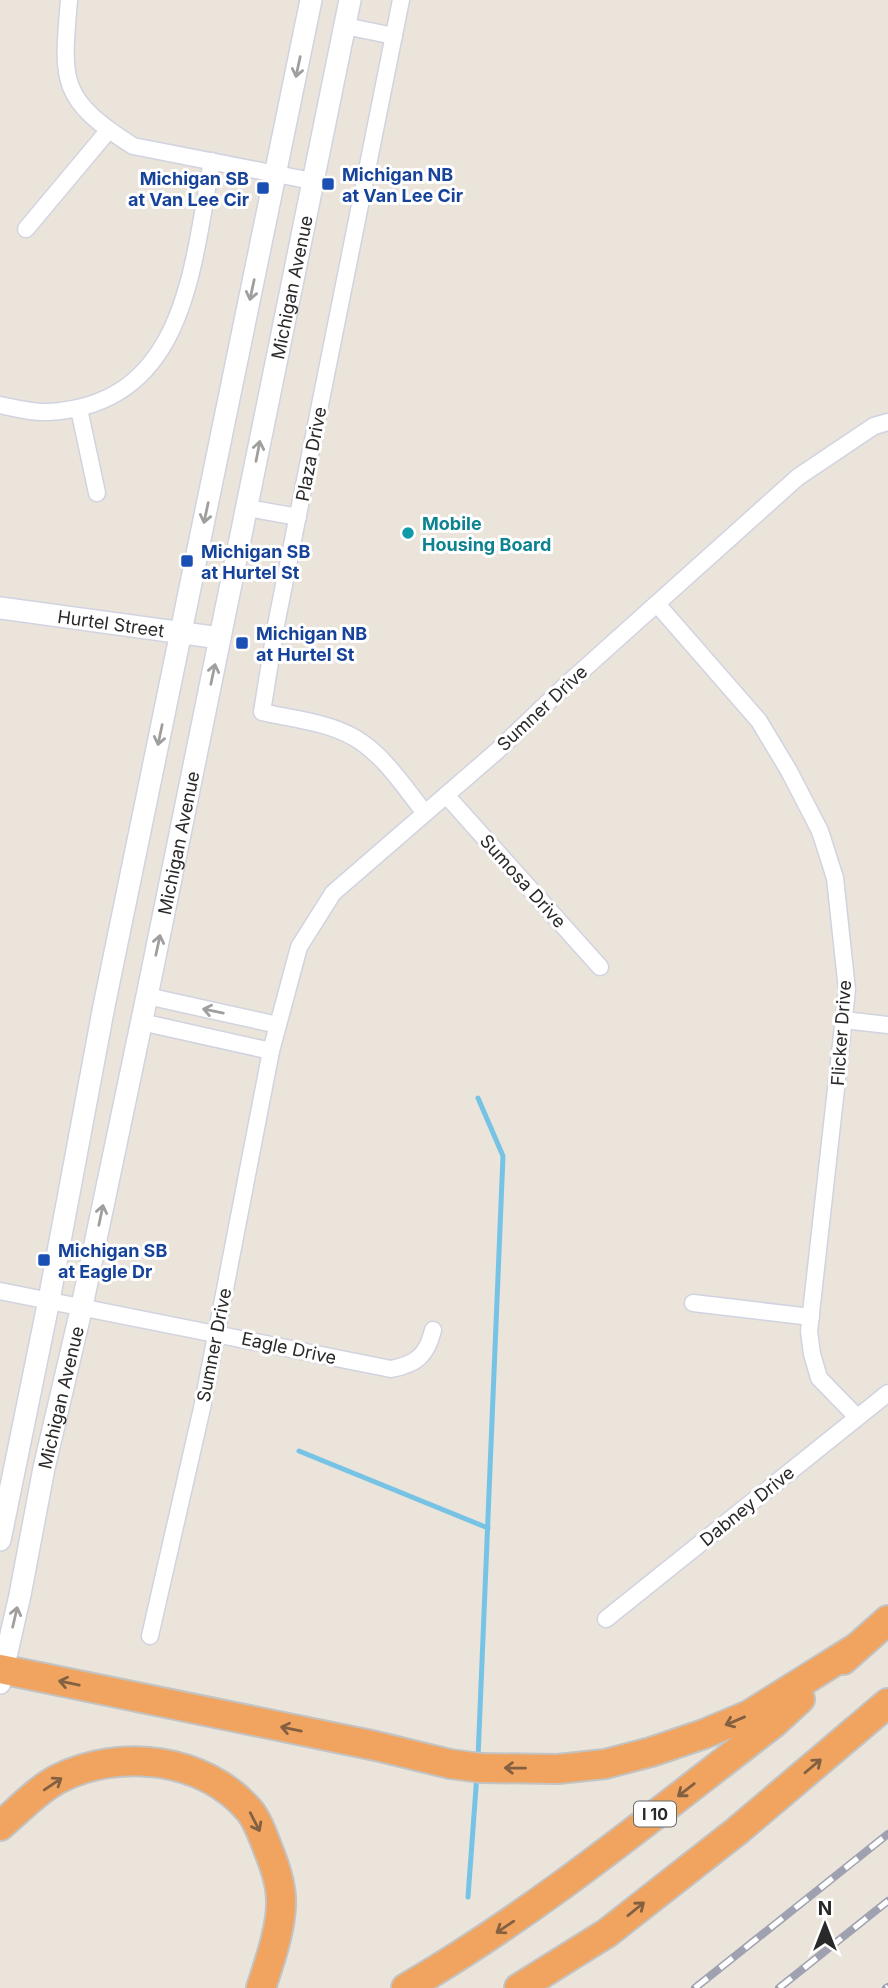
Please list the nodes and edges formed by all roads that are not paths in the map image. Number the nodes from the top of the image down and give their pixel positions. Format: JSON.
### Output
{"nodes":[{"id":1,"x":69,"y":0,"type":"edge"},
{"id":2,"x":312,"y":0,"type":"edge"},
{"id":3,"x":350,"y":0,"type":"edge"},
{"id":4,"x":401,"y":0,"type":"edge"},
{"id":5,"x":345,"y":26,"type":"junction"},
{"id":6,"x":394,"y":36,"type":"junction"},
{"id":7,"x":108,"y":131,"type":"junction"},
{"id":8,"x":212,"y":162,"type":"junction"},
{"id":9,"x":275,"y":173,"type":"junction"},
{"id":10,"x":312,"y":181,"type":"junction"},
{"id":11,"x":26,"y":229,"type":"dead end"},
{"id":12,"x":0,"y":405,"type":"edge"},
{"id":13,"x":79,"y":408,"type":"junction"},
{"id":14,"x":888,"y":422,"type":"edge"},
{"id":15,"x":97,"y":493,"type":"dead end"},
{"id":16,"x":247,"y":508,"type":"junction"},
{"id":17,"x":298,"y":517,"type":"junction"},
{"id":18,"x":657,"y":604,"type":"junction"},
{"id":19,"x":0,"y":608,"type":"edge"},
{"id":20,"x":182,"y":631,"type":"junction"},
{"id":21,"x":220,"y":638,"type":"junction"},
{"id":22,"x":446,"y":795,"type":"junction"},
{"id":23,"x":425,"y":813,"type":"junction"},
{"id":24,"x":600,"y":967,"type":"dead end"},
{"id":25,"x":147,"y":996,"type":"junction"},
{"id":26,"x":844,"y":1020,"type":"junction"},
{"id":27,"x":142,"y":1022,"type":"junction"},
{"id":28,"x":278,"y":1025,"type":"junction"},
{"id":29,"x":888,"y":1025,"type":"edge"},
{"id":30,"x":271,"y":1051,"type":"junction"},
{"id":31,"x":0,"y":1291,"type":"edge"},
{"id":32,"x":49,"y":1300,"type":"junction"},
{"id":33,"x":693,"y":1303,"type":"dead end"},
{"id":34,"x":82,"y":1306,"type":"junction"},
{"id":35,"x":811,"y":1317,"type":"junction"},
{"id":36,"x":433,"y":1330,"type":"dead end"},
{"id":37,"x":217,"y":1333,"type":"junction"},
{"id":38,"x":888,"y":1392,"type":"edge"},
{"id":39,"x":857,"y":1418,"type":"junction"},
{"id":40,"x":0,"y":1540,"type":"edge"},
{"id":41,"x":606,"y":1619,"type":"dead end"},
{"id":42,"x":888,"y":1620,"type":"edge"},
{"id":43,"x":150,"y":1636,"type":"dead end"},
{"id":44,"x":856,"y":1648,"type":"junction"},
{"id":45,"x":1,"y":1674,"type":"edge"},
{"id":46,"x":888,"y":1703,"type":"edge"},
{"id":47,"x":0,"y":1826,"type":"edge"},
{"id":48,"x":607,"y":1933,"type":"junction"},
{"id":49,"x":261,"y":1988,"type":"edge"},
{"id":50,"x":406,"y":1988,"type":"edge"},
{"id":51,"x":519,"y":1988,"type":"edge"},
{"id":52,"x":540,"y":1988,"type":"edge"}],
"edges":[{"from":1,"to":7,"type":"street"},
{"from":2,"to":9,"type":"main road","name":"Michigan Avenue","one_way":true},
{"from":3,"to":5,"type":"main road","name":"Michigan Avenue"},
{"from":4,"to":6,"type":"street","name":"Plaza Drive"},
{"from":5,"to":6,"type":"street"},
{"from":5,"to":10,"type":"main road","name":"Michigan Avenue"},
{"from":6,"to":17,"type":"street","name":"Plaza Drive"},
{"from":7,"to":8,"type":"street"},
{"from":7,"to":11,"type":"street"},
{"from":8,"to":9,"type":"street"},
{"from":8,"to":13,"type":"street"},
{"from":9,"to":10,"type":"street"},
{"from":9,"to":20,"type":"main road","name":"Michigan Avenue","one_way":true},
{"from":16,"to":10,"type":"main road","name":"Michigan Avenue","one_way":true},
{"from":12,"to":13,"type":"street"},
{"from":13,"to":15,"type":"street"},
{"from":14,"to":18,"type":"street","name":"Sumner Drive"},
{"from":16,"to":17,"type":"street"},
{"from":16,"to":21,"type":"main road","name":"Michigan Avenue"},
{"from":17,"to":23,"type":"street","name":"Plaza Drive"},
{"from":18,"to":22,"type":"street","name":"Sumner Drive"},
{"from":18,"to":26,"type":"street","name":"Flicker Drive"},
{"from":19,"to":20,"type":"main road","name":"Hurtel Street"},
{"from":20,"to":21,"type":"main road","name":"Hurtel Street"},
{"from":20,"to":32,"type":"main road","name":"Michigan Avenue","one_way":true},
{"from":25,"to":21,"type":"main road","name":"Michigan Avenue","one_way":true},
{"from":22,"to":23,"type":"street","name":"Sumner Drive"},
{"from":22,"to":24,"type":"street","name":"Sumosa Drive"},
{"from":23,"to":28,"type":"street","name":"Sumner Drive"},
{"from":25,"to":27,"type":"main road","name":"Michigan Avenue"},
{"from":28,"to":25,"type":"street","one_way":true},
{"from":26,"to":29,"type":"street"},
{"from":26,"to":35,"type":"street","name":"Flicker Drive"},
{"from":27,"to":30,"type":"street"},
{"from":34,"to":27,"type":"main road","name":"Michigan Avenue","one_way":true},
{"from":28,"to":30,"type":"street","name":"Sumner Drive"},
{"from":30,"to":37,"type":"street","name":"Sumner Drive"},
{"from":31,"to":32,"type":"street","name":"Eagle Drive"},
{"from":32,"to":34,"type":"street","name":"Eagle Drive"},
{"from":32,"to":40,"type":"main road","name":"Michigan Avenue"},
{"from":33,"to":35,"type":"street"},
{"from":34,"to":37,"type":"street","name":"Eagle Drive"},
{"from":45,"to":34,"type":"main road","name":"Michigan Avenue","one_way":true},
{"from":35,"to":39,"type":"street","name":"Flicker Drive"},
{"from":36,"to":37,"type":"street","name":"Eagle Drive"},
{"from":37,"to":43,"type":"street","name":"Sumner Drive"},
{"from":38,"to":39,"type":"street","name":"Dabney Drive"},
{"from":39,"to":41,"type":"street","name":"Dabney Drive"},
{"from":42,"to":44,"type":"highway","number":"I 10"},
{"from":44,"to":45,"type":"highway","one_way":true},
{"from":44,"to":50,"type":"highway","number":"I 10","one_way":true},
{"from":48,"to":46,"type":"highway","one_way":true},
{"from":47,"to":49,"type":"highway","one_way":true},
{"from":48,"to":51,"type":"highway"},
{"from":48,"to":52,"type":"highway"}]}
